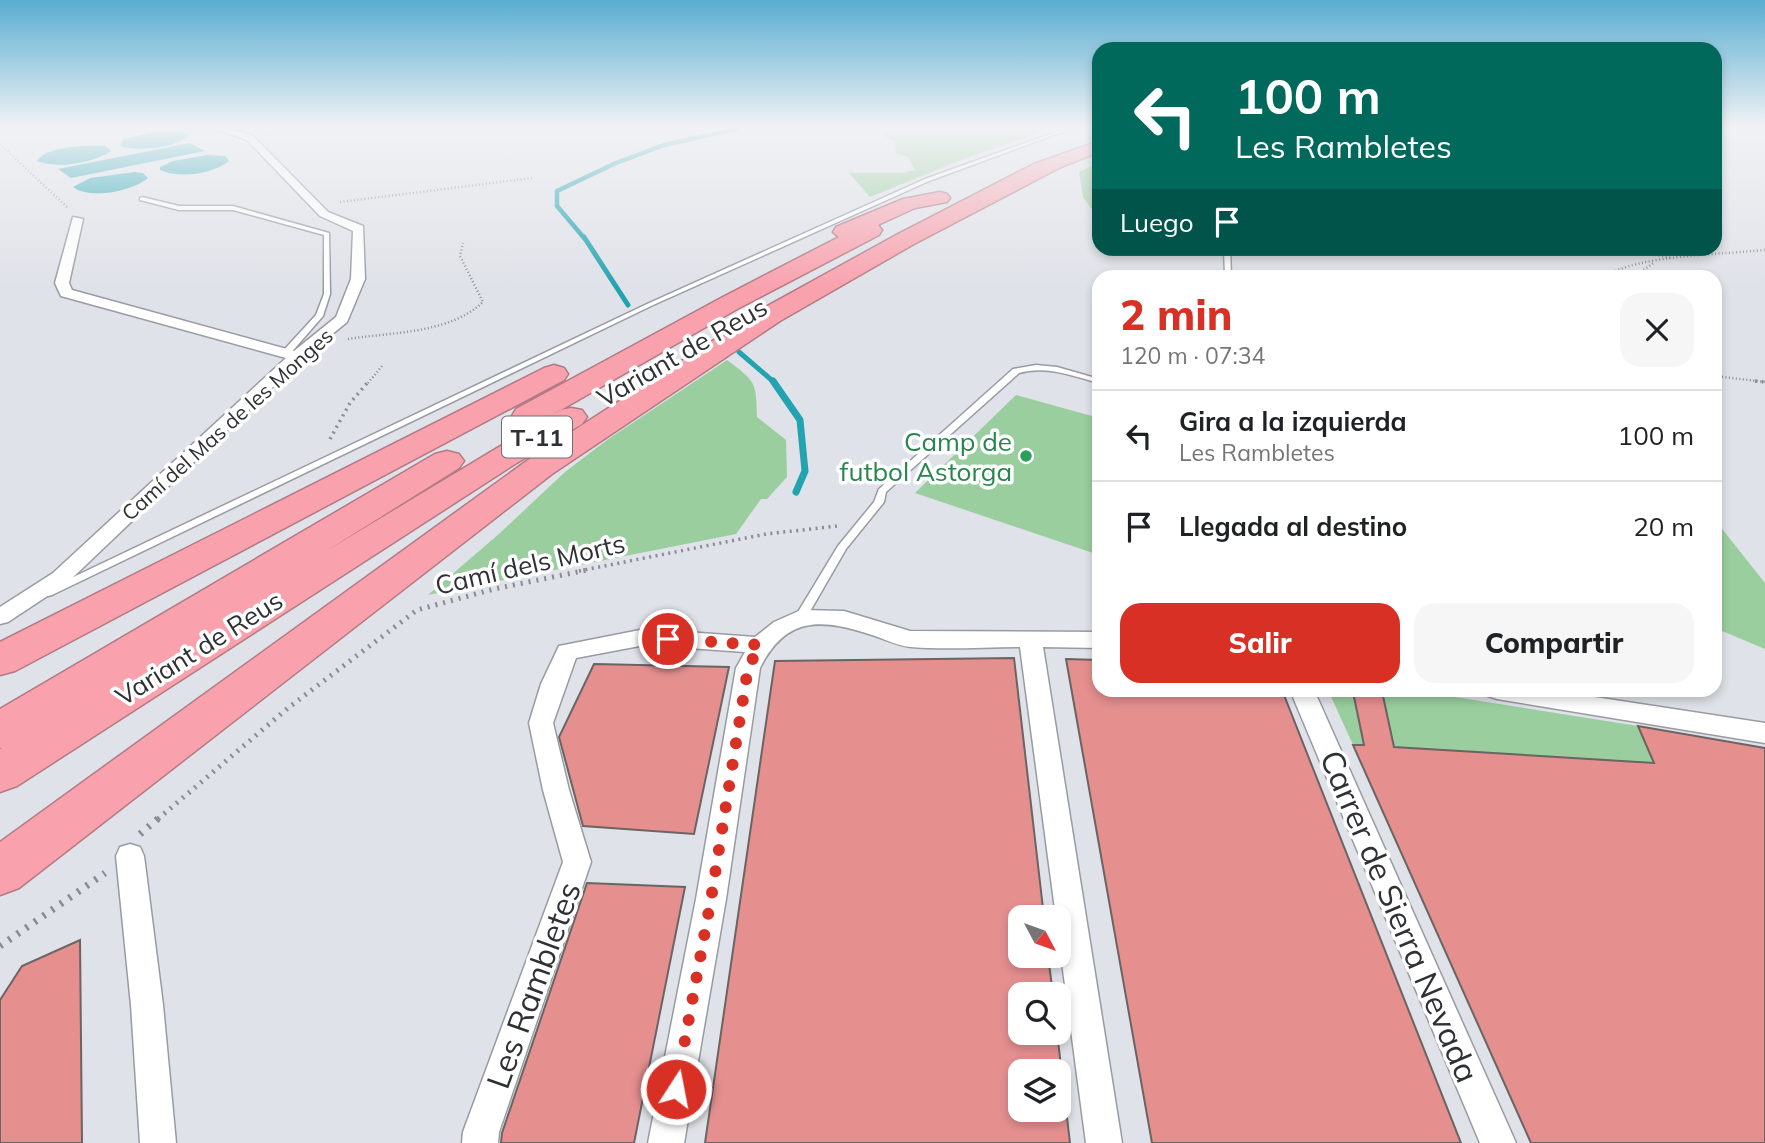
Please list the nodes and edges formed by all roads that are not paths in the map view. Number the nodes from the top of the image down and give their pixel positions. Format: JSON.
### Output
{"nodes":[{"id":1,"x":292,"y":181,"type":"edge"},
{"id":2,"x":931,"y":181,"type":"edge"},
{"id":3,"x":981,"y":181,"type":"edge"},
{"id":4,"x":998,"y":181,"type":"edge"},
{"id":5,"x":1003,"y":181,"type":"edge"},
{"id":6,"x":940,"y":198,"type":"junction"},
{"id":7,"x":142,"y":199,"type":"dead end"},
{"id":8,"x":77,"y":219,"type":"road end"},
{"id":9,"x":297,"y":351,"type":"junction"},
{"id":10,"x":1092,"y":379,"type":"edge"},
{"id":11,"x":7,"y":613,"type":"edge"},
{"id":12,"x":781,"y":630,"type":"junction"},
{"id":13,"x":1030,"y":640,"type":"junction"},
{"id":14,"x":1092,"y":640,"type":"edge"},
{"id":15,"x":0,"y":660,"type":"edge"},
{"id":16,"x":1305,"y":697,"type":"edge"},
{"id":17,"x":1541,"y":697,"type":"edge"},
{"id":18,"x":0,"y":731,"type":"edge"},
{"id":19,"x":1765,"y":733,"type":"edge"},
{"id":20,"x":0,"y":774,"type":"edge"},
{"id":21,"x":130,"y":856,"type":"road end"},
{"id":22,"x":0,"y":872,"type":"edge"},
{"id":23,"x":158,"y":1143,"type":"edge"},
{"id":24,"x":480,"y":1143,"type":"edge"},
{"id":25,"x":666,"y":1143,"type":"edge"},
{"id":26,"x":1104,"y":1143,"type":"edge"},
{"id":27,"x":1498,"y":1143,"type":"edge"}],
"edges":[{"from":1,"to":9,"type":"street","name":"Camí del Mas de les Monges"},
{"from":2,"to":11,"type":"lane"},
{"from":3,"to":6,"type":"highway","name":"Variant de Reus","number":"T-11"},
{"from":4,"to":20,"type":"highway","name":"Variant de Reus","number":"T-11"},
{"from":5,"to":22,"type":"highway"},
{"from":6,"to":15,"type":"highway"},
{"from":6,"to":18,"type":"highway","name":"Variant de Reus","number":"T-11"},
{"from":7,"to":9,"type":"lane"},
{"from":8,"to":9,"type":"street"},
{"from":9,"to":11,"type":"street","name":"Camí del Mas de les Monges"},
{"from":10,"to":12,"type":"lane"},
{"from":12,"to":13,"type":"street"},
{"from":12,"to":24,"type":"street","name":"Les Rambletes"},
{"from":12,"to":25,"type":"street"},
{"from":13,"to":14,"type":"street"},
{"from":13,"to":26,"type":"street"},
{"from":16,"to":27,"type":"street","name":"Carrer de Sierra Nevada"},
{"from":17,"to":19,"type":"street"},
{"from":21,"to":23,"type":"street"}]}
